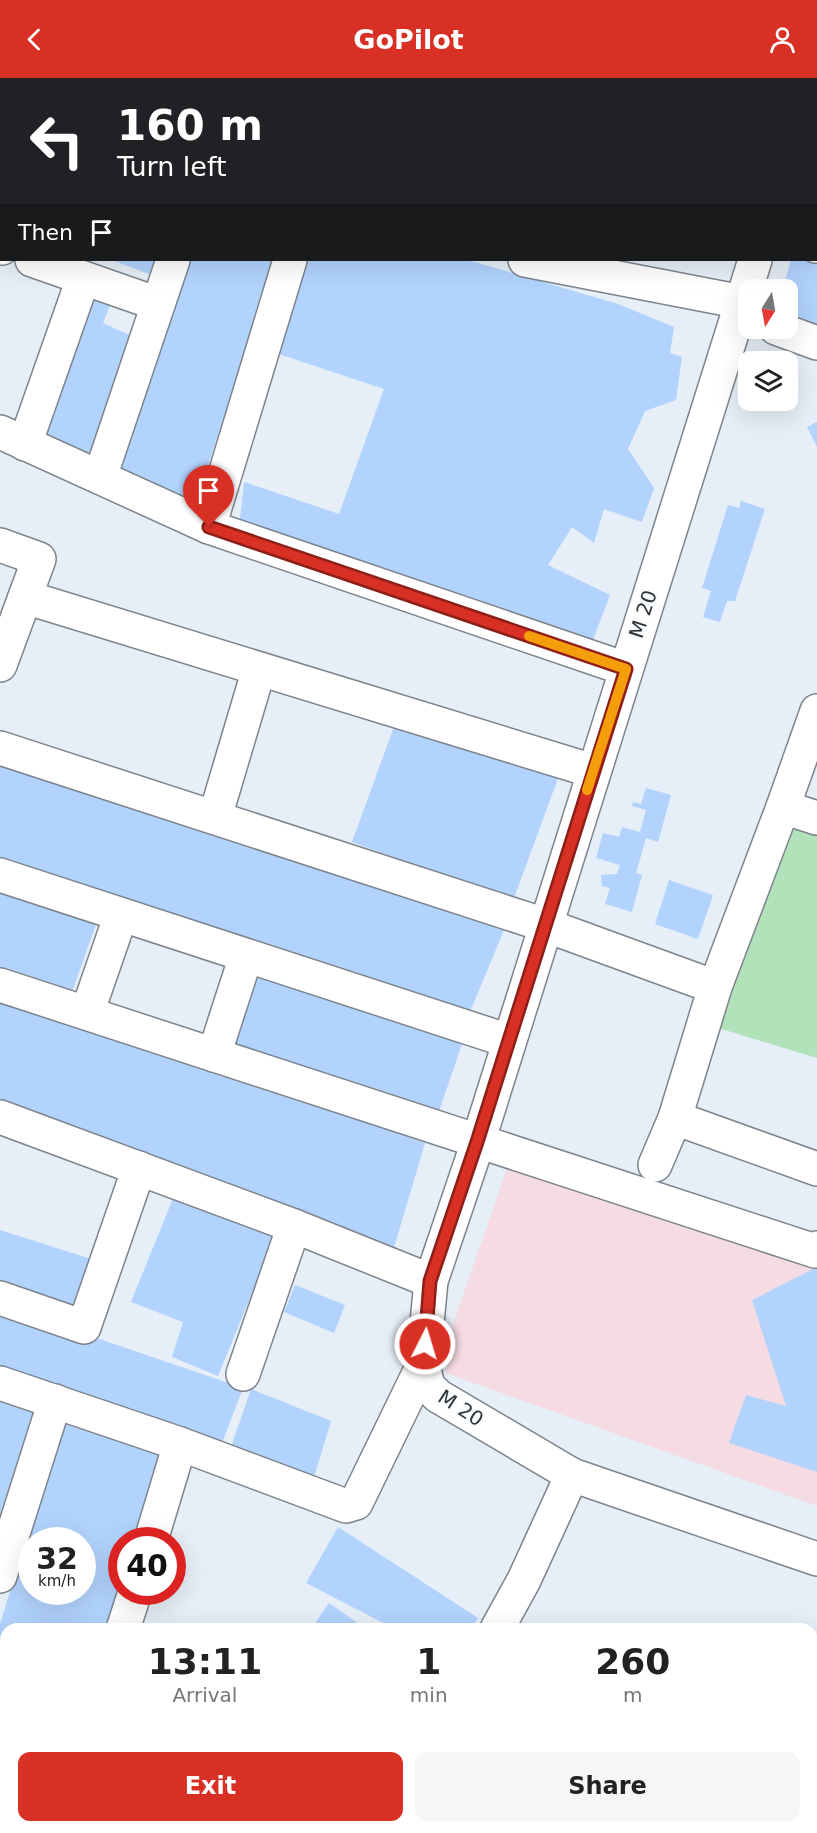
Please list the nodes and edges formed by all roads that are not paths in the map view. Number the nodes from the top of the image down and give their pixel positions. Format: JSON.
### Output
{"nodes":[{"id":1,"x":35,"y":261,"type":"edge"},
{"id":2,"x":173,"y":261,"type":"edge"},
{"id":3,"x":290,"y":261,"type":"edge"},
{"id":4,"x":529,"y":261,"type":"edge"},
{"id":5,"x":755,"y":261,"type":"edge"},
{"id":6,"x":83,"y":279,"type":"junction"},
{"id":7,"x":751,"y":279,"type":"edge"},
{"id":8,"x":158,"y":304,"type":"junction"},
{"id":9,"x":738,"y":311,"type":"edge"},
{"id":10,"x":738,"y":327,"type":"edge"},
{"id":11,"x":798,"y":336,"type":"edge"},
{"id":12,"x":817,"y":343,"type":"edge"},
{"id":13,"x":12,"y":438,"type":"edge"},
{"id":14,"x":100,"y":477,"type":"junction"},
{"id":15,"x":209,"y":527,"type":"junction"},
{"id":16,"x":0,"y":545,"type":"edge"},
{"id":17,"x":25,"y":597,"type":"junction"},
{"id":18,"x":6,"y":628,"type":"edge"},
{"id":19,"x":0,"y":665,"type":"edge"},
{"id":20,"x":259,"y":669,"type":"junction"},
{"id":21,"x":626,"y":669,"type":"junction"},
{"id":22,"x":817,"y":711,"type":"edge"},
{"id":23,"x":0,"y":748,"type":"edge"},
{"id":24,"x":593,"y":771,"type":"junction"},
{"id":25,"x":783,"y":807,"type":"junction"},
{"id":26,"x":215,"y":817,"type":"junction"},
{"id":27,"x":817,"y":818,"type":"edge"},
{"id":28,"x":0,"y":875,"type":"edge"},
{"id":29,"x":121,"y":915,"type":"junction"},
{"id":30,"x":545,"y":926,"type":"junction"},
{"id":31,"x":246,"y":956,"type":"junction"},
{"id":32,"x":0,"y":985,"type":"edge"},
{"id":33,"x":715,"y":987,"type":"junction"},
{"id":34,"x":87,"y":1013,"type":"junction"},
{"id":35,"x":509,"y":1041,"type":"junction"},
{"id":36,"x":214,"y":1055,"type":"junction"},
{"id":37,"x":0,"y":1117,"type":"edge"},
{"id":38,"x":675,"y":1118,"type":"junction"},
{"id":39,"x":477,"y":1142,"type":"junction"},
{"id":40,"x":655,"y":1166,"type":"dead end"},
{"id":41,"x":139,"y":1168,"type":"junction"},
{"id":42,"x":817,"y":1169,"type":"edge"},
{"id":43,"x":294,"y":1226,"type":"junction"},
{"id":44,"x":816,"y":1250,"type":"edge"},
{"id":45,"x":430,"y":1281,"type":"junction"},
{"id":46,"x":0,"y":1298,"type":"edge"},
{"id":47,"x":423,"y":1365,"type":"junction"},
{"id":48,"x":243,"y":1374,"type":"dead end"},
{"id":49,"x":0,"y":1383,"type":"edge"},
{"id":50,"x":55,"y":1401,"type":"junction"},
{"id":51,"x":180,"y":1444,"type":"junction"},
{"id":52,"x":572,"y":1476,"type":"junction"},
{"id":53,"x":155,"y":1527,"type":"edge"},
{"id":54,"x":3,"y":1555,"type":"edge"},
{"id":55,"x":817,"y":1559,"type":"edge"},
{"id":56,"x":131,"y":1605,"type":"edge"},
{"id":57,"x":125,"y":1623,"type":"edge"},
{"id":58,"x":500,"y":1623,"type":"edge"}],
"edges":[{"from":1,"to":6,"type":"street"},
{"from":2,"to":8,"type":"street"},
{"from":3,"to":15,"type":"street"},
{"from":4,"to":9,"type":"street"},
{"from":5,"to":7,"type":"street","name":"M 20"},
{"from":6,"to":8,"type":"street"},
{"from":6,"to":13,"type":"street"},
{"from":8,"to":14,"type":"street"},
{"from":10,"to":21,"type":"street","name":"M 20"},
{"from":11,"to":12,"type":"street"},
{"from":13,"to":14,"type":"street"},
{"from":14,"to":15,"type":"street"},
{"from":15,"to":21,"type":"street"},
{"from":16,"to":17,"type":"street"},
{"from":17,"to":18,"type":"street"},
{"from":17,"to":20,"type":"street"},
{"from":18,"to":19,"type":"street"},
{"from":20,"to":24,"type":"street"},
{"from":20,"to":26,"type":"street"},
{"from":21,"to":24,"type":"street","name":"M 20"},
{"from":22,"to":25,"type":"street"},
{"from":23,"to":26,"type":"street"},
{"from":24,"to":30,"type":"street","name":"M 20"},
{"from":25,"to":27,"type":"street"},
{"from":25,"to":33,"type":"street"},
{"from":26,"to":30,"type":"street"},
{"from":28,"to":29,"type":"street"},
{"from":29,"to":31,"type":"street"},
{"from":29,"to":34,"type":"street"},
{"from":30,"to":33,"type":"street"},
{"from":30,"to":35,"type":"street","name":"M 20"},
{"from":31,"to":35,"type":"street"},
{"from":31,"to":36,"type":"street"},
{"from":32,"to":34,"type":"street"},
{"from":33,"to":38,"type":"street"},
{"from":34,"to":36,"type":"street"},
{"from":35,"to":39,"type":"street","name":"M 20"},
{"from":36,"to":39,"type":"street"},
{"from":37,"to":41,"type":"street"},
{"from":38,"to":40,"type":"street"},
{"from":38,"to":42,"type":"street"},
{"from":39,"to":44,"type":"street"},
{"from":39,"to":45,"type":"street","name":"M 20"},
{"from":41,"to":43,"type":"street"},
{"from":41,"to":46,"type":"street"},
{"from":43,"to":45,"type":"street"},
{"from":43,"to":48,"type":"street"},
{"from":45,"to":47,"type":"street","name":"M 20"},
{"from":47,"to":51,"type":"street"},
{"from":47,"to":52,"type":"street","name":"M 20"},
{"from":49,"to":50,"type":"street"},
{"from":50,"to":51,"type":"street"},
{"from":50,"to":54,"type":"street"},
{"from":51,"to":53,"type":"street"},
{"from":52,"to":55,"type":"street","name":"M 20"},
{"from":52,"to":58,"type":"street"},
{"from":56,"to":57,"type":"street"}]}
